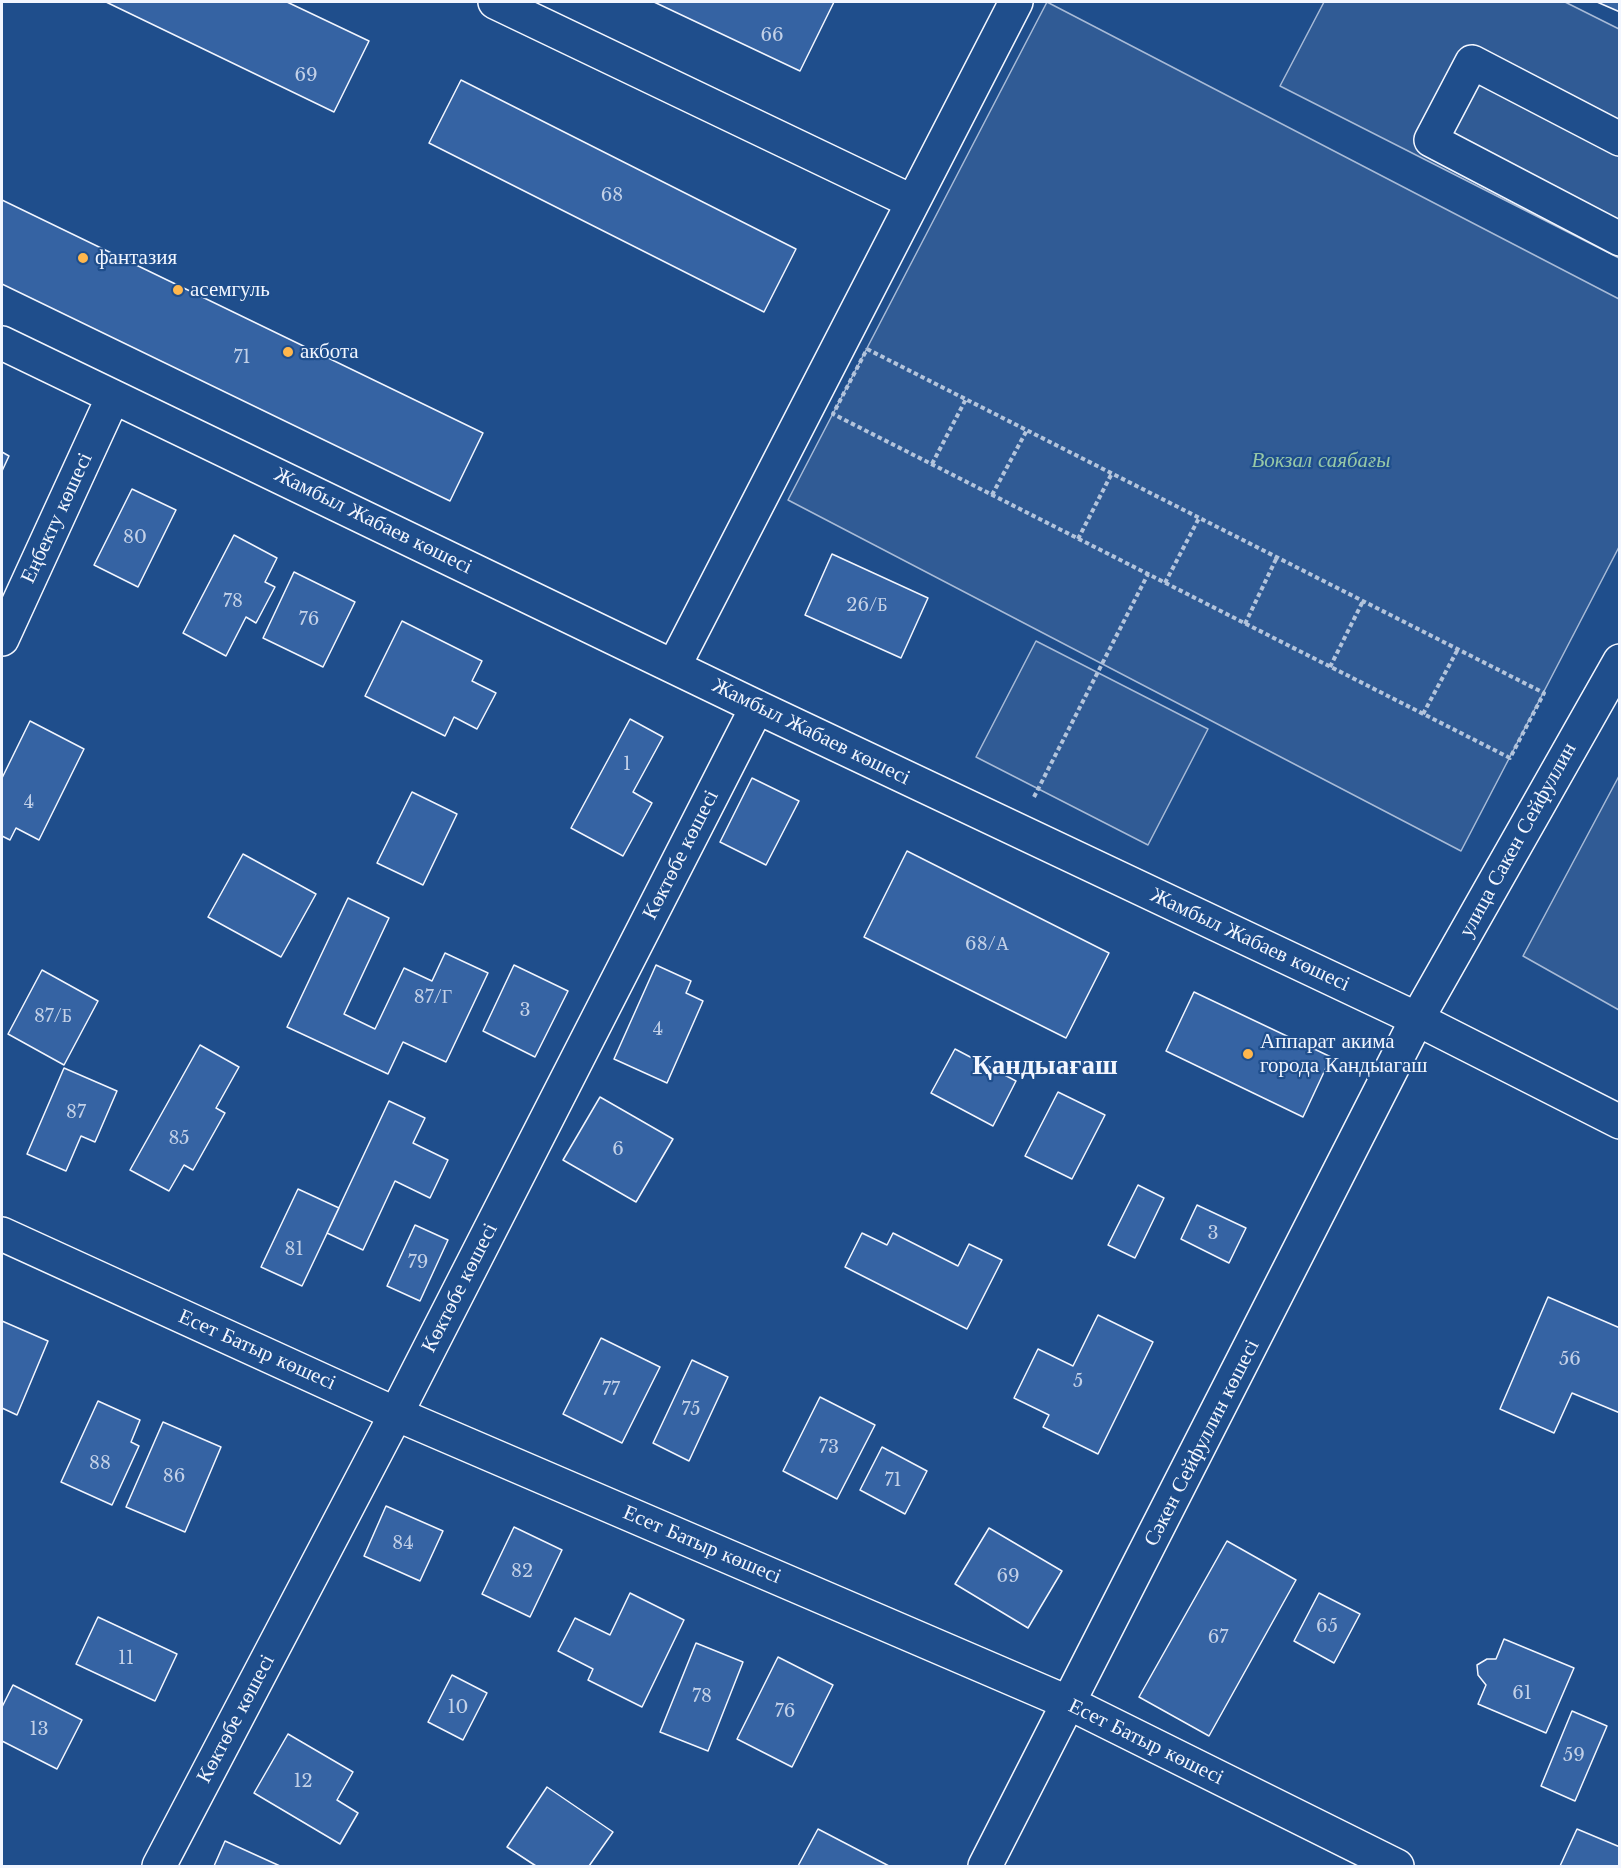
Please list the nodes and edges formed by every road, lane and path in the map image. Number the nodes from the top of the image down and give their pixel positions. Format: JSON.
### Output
{"nodes":[{"id":1,"x":495,"y":2,"type":"edge"},
{"id":2,"x":1016,"y":2,"type":"edge"},
{"id":3,"x":1620,"y":139,"type":"edge"},
{"id":4,"x":913,"y":202,"type":"junction"},
{"id":5,"x":1620,"y":239,"type":"edge"},
{"id":6,"x":2,"y":343,"type":"edge"},
{"id":7,"x":113,"y":396,"type":"junction"},
{"id":8,"x":966,"y":399,"type":"junction"},
{"id":9,"x":1027,"y":430,"type":"junction"},
{"id":10,"x":932,"y":464,"type":"junction"},
{"id":11,"x":1112,"y":473,"type":"junction"},
{"id":12,"x":992,"y":495,"type":"junction"},
{"id":13,"x":1199,"y":518,"type":"junction"},
{"id":14,"x":1078,"y":539,"type":"junction"},
{"id":15,"x":1277,"y":557,"type":"junction"},
{"id":16,"x":1148,"y":574,"type":"junction"},
{"id":17,"x":1166,"y":583,"type":"junction"},
{"id":18,"x":1363,"y":601,"type":"junction"},
{"id":19,"x":1245,"y":624,"type":"junction"},
{"id":20,"x":2,"y":639,"type":"edge"},
{"id":21,"x":1458,"y":649,"type":"junction"},
{"id":22,"x":1620,"y":661,"type":"edge"},
{"id":23,"x":674,"y":666,"type":"junction"},
{"id":24,"x":1330,"y":667,"type":"junction"},
{"id":25,"x":757,"y":706,"type":"junction"},
{"id":26,"x":1423,"y":714,"type":"junction"},
{"id":27,"x":1017,"y":830,"type":"junction"},
{"id":28,"x":1418,"y":1019,"type":"junction"},
{"id":29,"x":1620,"y":1122,"type":"edge"},
{"id":30,"x":2,"y":1234,"type":"edge"},
{"id":31,"x":396,"y":1414,"type":"junction"},
{"id":32,"x":1069,"y":1703,"type":"junction"},
{"id":33,"x":159,"y":1866,"type":"edge"},
{"id":34,"x":985,"y":1866,"type":"edge"},
{"id":35,"x":1397,"y":1866,"type":"edge"}],
"edges":[{"from":1,"to":4,"type":"street"},
{"from":2,"to":4,"type":"street"},
{"from":3,"to":5,"type":"street"},
{"from":4,"to":23,"type":"street"},
{"from":6,"to":7,"type":"street","name":"Жамбыл Жабаев көшесі"},
{"from":7,"to":20,"type":"street","name":"Еңбекту көшесі"},
{"from":7,"to":23,"type":"street","name":"Жамбыл Жабаев көшесі"},
{"from":8,"to":9,"type":"path"},
{"from":8,"to":10,"type":"path"},
{"from":8,"to":10,"type":"path"},
{"from":9,"to":11,"type":"path"},
{"from":9,"to":12,"type":"path"},
{"from":10,"to":12,"type":"path"},
{"from":11,"to":13,"type":"path"},
{"from":11,"to":14,"type":"path"},
{"from":12,"to":14,"type":"path"},
{"from":13,"to":15,"type":"path"},
{"from":13,"to":17,"type":"path"},
{"from":14,"to":16,"type":"path"},
{"from":15,"to":18,"type":"path"},
{"from":15,"to":19,"type":"path"},
{"from":16,"to":17,"type":"path"},
{"from":16,"to":27,"type":"path"},
{"from":17,"to":19,"type":"path"},
{"from":18,"to":21,"type":"path"},
{"from":18,"to":24,"type":"path"},
{"from":19,"to":24,"type":"path"},
{"from":21,"to":26,"type":"path"},
{"from":21,"to":26,"type":"path"},
{"from":22,"to":28,"type":"street","name":"улица Сакен Сейфуллин"},
{"from":23,"to":25,"type":"street","name":"Жамбыл Жабаев көшесі"},
{"from":24,"to":26,"type":"path"},
{"from":25,"to":27,"type":"street","name":"Жамбыл Жабаев көшесі"},
{"from":25,"to":31,"type":"street","name":"Көктөбе көшесі"},
{"from":27,"to":28,"type":"street","name":"Жамбыл Жабаев көшесі"},
{"from":28,"to":29,"type":"street","name":"Жамбыл Жабаев көшесі"},
{"from":28,"to":32,"type":"street","name":"Сәкен Сейфуллин көшесі"},
{"from":30,"to":31,"type":"street","name":"Есет Батыр көшесі"},
{"from":31,"to":32,"type":"street","name":"Есет Батыр көшесі"},
{"from":31,"to":33,"type":"street","name":"Көктөбе көшесі"},
{"from":32,"to":34,"type":"street","name":"Сәкен Сейфуллин көшесі"},
{"from":32,"to":35,"type":"street","name":"Есет Батыр көшесі"}]}
